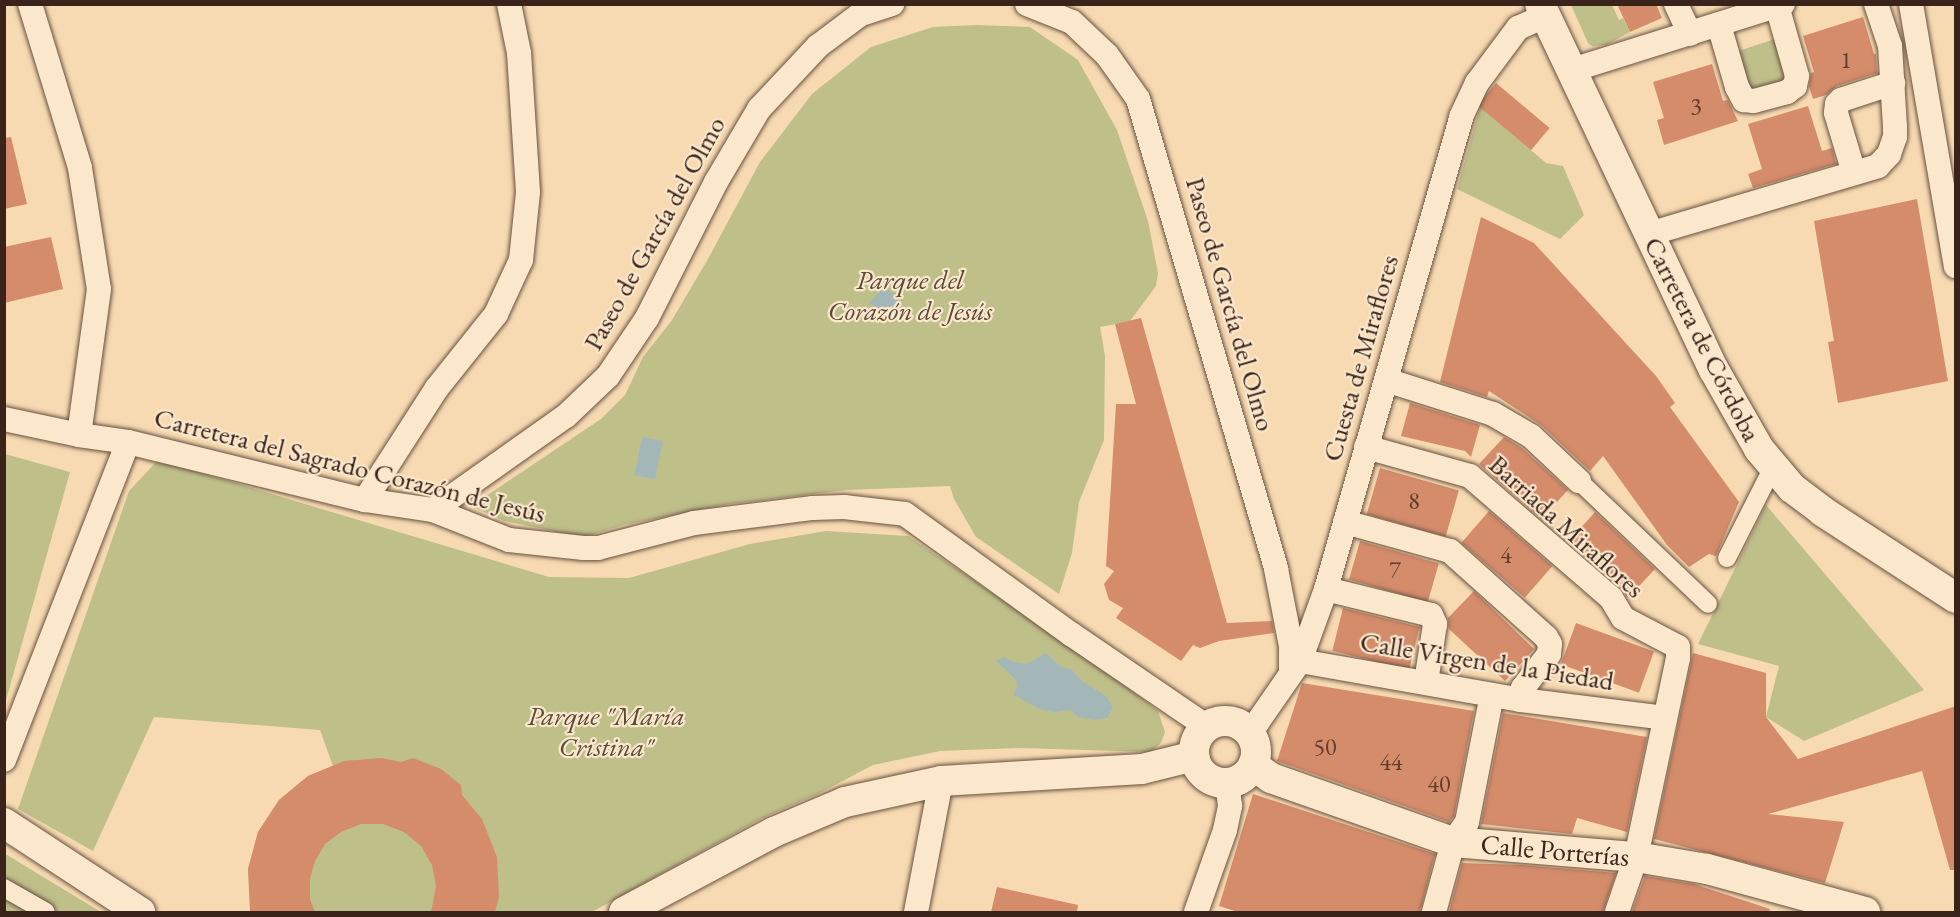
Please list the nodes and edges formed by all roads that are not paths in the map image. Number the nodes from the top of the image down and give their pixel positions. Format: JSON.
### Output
{"nodes":[{"id":1,"x":30,"y":4,"type":"edge"},
{"id":2,"x":509,"y":4,"type":"edge"},
{"id":3,"x":892,"y":4,"type":"edge"},
{"id":4,"x":1027,"y":4,"type":"edge"},
{"id":5,"x":1676,"y":4,"type":"edge"},
{"id":6,"x":1876,"y":4,"type":"edge"},
{"id":7,"x":1911,"y":4,"type":"edge"},
{"id":8,"x":1770,"y":7,"type":"edge"},
{"id":9,"x":1542,"y":10,"type":"edge"},
{"id":10,"x":1719,"y":25,"type":"junction"},
{"id":11,"x":1690,"y":34,"type":"junction"},
{"id":12,"x":1572,"y":70,"type":"junction"},
{"id":13,"x":1893,"y":83,"type":"junction"},
{"id":14,"x":1854,"y":173,"type":"junction"},
{"id":15,"x":1649,"y":234,"type":"junction"},
{"id":16,"x":1956,"y":267,"type":"edge"},
{"id":17,"x":1386,"y":380,"type":"junction"},
{"id":18,"x":4,"y":418,"type":"edge"},
{"id":19,"x":79,"y":435,"type":"junction"},
{"id":20,"x":128,"y":442,"type":"junction"},
{"id":21,"x":1366,"y":447,"type":"junction"},
{"id":22,"x":1773,"y":467,"type":"junction"},
{"id":23,"x":1580,"y":481,"type":"joint"},
{"id":24,"x":365,"y":500,"type":"junction"},
{"id":25,"x":433,"y":510,"type":"junction"},
{"id":26,"x":1345,"y":522,"type":"junction"},
{"id":27,"x":1727,"y":558,"type":"dead end"},
{"id":28,"x":1326,"y":589,"type":"junction"},
{"id":29,"x":1956,"y":598,"type":"edge"},
{"id":30,"x":1708,"y":604,"type":"dead end"},
{"id":31,"x":1295,"y":668,"type":"junction"},
{"id":32,"x":1426,"y":682,"type":"junction"},
{"id":33,"x":1492,"y":695,"type":"junction"},
{"id":34,"x":1521,"y":700,"type":"junction"},
{"id":35,"x":1665,"y":718,"type":"junction"},
{"id":36,"x":1206,"y":726,"type":"junction"},
{"id":37,"x":1246,"y":729,"type":"junction"},
{"id":38,"x":1194,"y":756,"type":"junction"},
{"id":39,"x":4,"y":760,"type":"edge"},
{"id":40,"x":1253,"y":765,"type":"junction"},
{"id":41,"x":941,"y":781,"type":"junction"},
{"id":42,"x":1227,"y":782,"type":"junction"},
{"id":43,"x":4,"y":823,"type":"edge"},
{"id":44,"x":1453,"y":842,"type":"junction"},
{"id":45,"x":1636,"y":856,"type":"junction"},
{"id":46,"x":4,"y":888,"type":"edge"},
{"id":47,"x":46,"y":912,"type":"edge"},
{"id":48,"x":140,"y":912,"type":"edge"},
{"id":49,"x":624,"y":912,"type":"edge"},
{"id":50,"x":916,"y":912,"type":"edge"},
{"id":51,"x":1196,"y":912,"type":"edge"},
{"id":52,"x":1434,"y":912,"type":"edge"},
{"id":53,"x":1617,"y":912,"type":"edge"},
{"id":54,"x":1865,"y":912,"type":"edge"}],
"edges":[{"from":1,"to":19,"type":"street"},
{"from":2,"to":24,"type":"street"},
{"from":3,"to":25,"type":"street","name":"Paseo de García del Olmo"},
{"from":4,"to":31,"type":"street","name":"Paseo de García del Olmo"},
{"from":5,"to":11,"type":"street"},
{"from":6,"to":13,"type":"street"},
{"from":7,"to":16,"type":"street"},
{"from":8,"to":10,"type":"street"},
{"from":8,"to":10,"type":"street"},
{"from":9,"to":12,"type":"street","name":"Carretera de Córdoba"},
{"from":9,"to":17,"type":"street","name":"Cuesta de Miraflores"},
{"from":10,"to":11,"type":"street"},
{"from":11,"to":12,"type":"street"},
{"from":12,"to":15,"type":"street","name":"Carretera de Córdoba"},
{"from":13,"to":14,"type":"street"},
{"from":13,"to":14,"type":"street"},
{"from":14,"to":15,"type":"street"},
{"from":15,"to":22,"type":"street","name":"Carretera de Córdoba"},
{"from":17,"to":21,"type":"street","name":"Cuesta de Miraflores"},
{"from":17,"to":23,"type":"street","name":"Barriada Miraflores"},
{"from":18,"to":19,"type":"street","name":"Carretera del Sagrado Corazón de Jesús"},
{"from":19,"to":20,"type":"street","name":"Carretera del Sagrado Corazón de Jesús"},
{"from":20,"to":24,"type":"street","name":"Carretera del Sagrado Corazón de Jesús"},
{"from":20,"to":39,"type":"street"},
{"from":21,"to":26,"type":"street","name":"Cuesta de Miraflores"},
{"from":21,"to":35,"type":"street","name":"Barriada Miraflores"},
{"from":22,"to":27,"type":"street"},
{"from":22,"to":29,"type":"street","name":"Carretera de Córdoba"},
{"from":23,"to":30,"type":"street"},
{"from":24,"to":25,"type":"street","name":"Carretera del Sagrado Corazón de Jesús"},
{"from":25,"to":36,"type":"street","name":"Carretera del Sagrado Corazón de Jesús"},
{"from":26,"to":28,"type":"street","name":"Cuesta de Miraflores"},
{"from":26,"to":34,"type":"street"},
{"from":28,"to":31,"type":"street","name":"Cuesta de Miraflores"},
{"from":28,"to":32,"type":"street"},
{"from":31,"to":32,"type":"street","name":"Calle Virgen de la Piedad"},
{"from":31,"to":37,"type":"street","name":"Cuesta de Miraflores"},
{"from":32,"to":33,"type":"street","name":"Calle Virgen de la Piedad"},
{"from":33,"to":34,"type":"street","name":"Calle Virgen de la Piedad"},
{"from":33,"to":44,"type":"street"},
{"from":34,"to":35,"type":"street","name":"Calle Virgen de la Piedad"},
{"from":35,"to":45,"type":"street"},
{"from":36,"to":37,"type":"street"},
{"from":36,"to":38,"type":"street"},
{"from":37,"to":40,"type":"street"},
{"from":38,"to":41,"type":"street"},
{"from":38,"to":42,"type":"street"},
{"from":40,"to":42,"type":"street"},
{"from":40,"to":44,"type":"street","name":"Calle Porterías"},
{"from":41,"to":49,"type":"street"},
{"from":41,"to":50,"type":"street"},
{"from":42,"to":51,"type":"street"},
{"from":43,"to":48,"type":"street"},
{"from":44,"to":45,"type":"street","name":"Calle Porterías"},
{"from":44,"to":52,"type":"street"},
{"from":45,"to":53,"type":"street"},
{"from":45,"to":54,"type":"street","name":"Calle Porterías"},
{"from":46,"to":47,"type":"street"}]}
